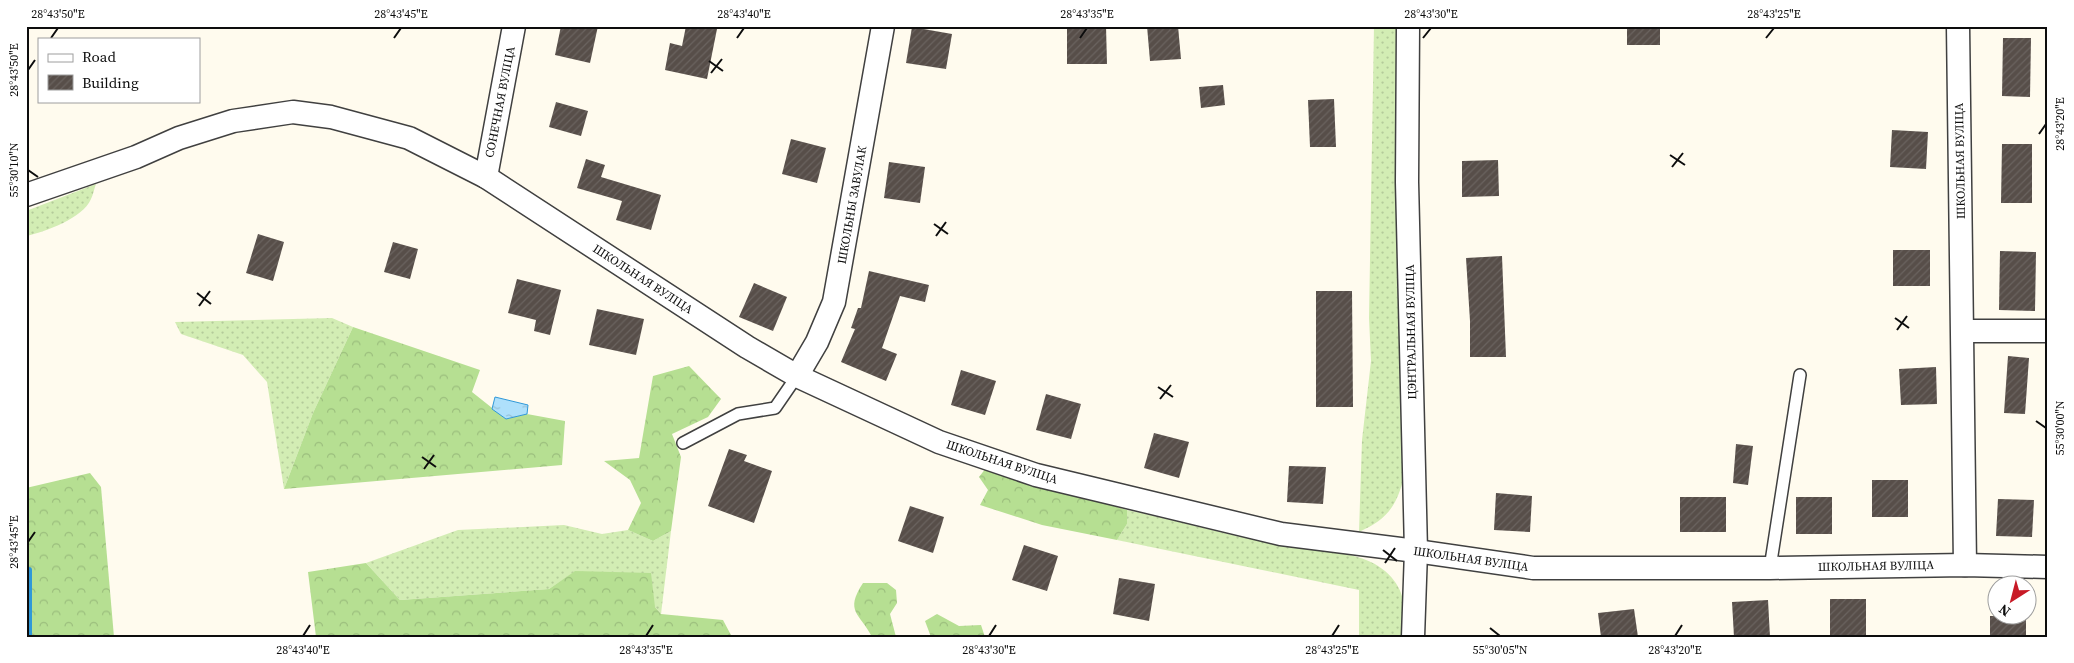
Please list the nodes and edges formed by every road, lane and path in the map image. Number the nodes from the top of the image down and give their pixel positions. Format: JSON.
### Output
{"nodes":[{"id":1,"x":514,"y":26,"type":"edge"},
{"id":2,"x":883,"y":26,"type":"edge"},
{"id":3,"x":1408,"y":26,"type":"edge"},
{"id":4,"x":1958,"y":26,"type":"edge"},
{"id":5,"x":486,"y":177,"type":"junction"},
{"id":6,"x":26,"y":195,"type":"edge"},
{"id":7,"x":1963,"y":331,"type":"junction"},
{"id":8,"x":2048,"y":331,"type":"edge"},
{"id":9,"x":1800,"y":375,"type":"dead end"},
{"id":10,"x":797,"y":376,"type":"junction"},
{"id":11,"x":683,"y":443,"type":"dead end"},
{"id":12,"x":1416,"y":550,"type":"junction"},
{"id":13,"x":1965,"y":565,"type":"junction"},
{"id":14,"x":2048,"y":567,"type":"edge"},
{"id":15,"x":1770,"y":568,"type":"junction"},
{"id":16,"x":1413,"y":637,"type":"edge"}],
"edges":[{"from":1,"to":5,"type":"street","name":"СОНЕЧНАЯ ВУЛІЦА"},
{"from":2,"to":10,"type":"street","name":"ШКОЛЬНЫ ЗАВУЛАК"},
{"from":3,"to":12,"type":"street","name":"ЦЭНТРАЛЬНАЯ ВУЛІЦА"},
{"from":4,"to":7,"type":"street","name":"ШКОЛЬНАЯ ВУЛІЦА"},
{"from":5,"to":6,"type":"street","name":"ШКОЛЬНАЯ ВУЛІЦА"},
{"from":5,"to":10,"type":"street","name":"ШКОЛЬНАЯ ВУЛІЦА"},
{"from":7,"to":8,"type":"street"},
{"from":7,"to":13,"type":"street","name":"ШКОЛЬНАЯ ВУЛІЦА"},
{"from":9,"to":15,"type":"lane"},
{"from":10,"to":11,"type":"lane"},
{"from":10,"to":12,"type":"street","name":"ШКОЛЬНАЯ ВУЛІЦА"},
{"from":12,"to":15,"type":"street","name":"ШКОЛЬНАЯ ВУЛІЦА"},
{"from":12,"to":16,"type":"street","name":"ЦЭНТРАЛЬНАЯ ВУЛІЦА"},
{"from":13,"to":14,"type":"street","name":"ШКОЛЬНАЯ ВУЛІЦА"},
{"from":13,"to":15,"type":"street","name":"ШКОЛЬНАЯ ВУЛІЦА"}]}
